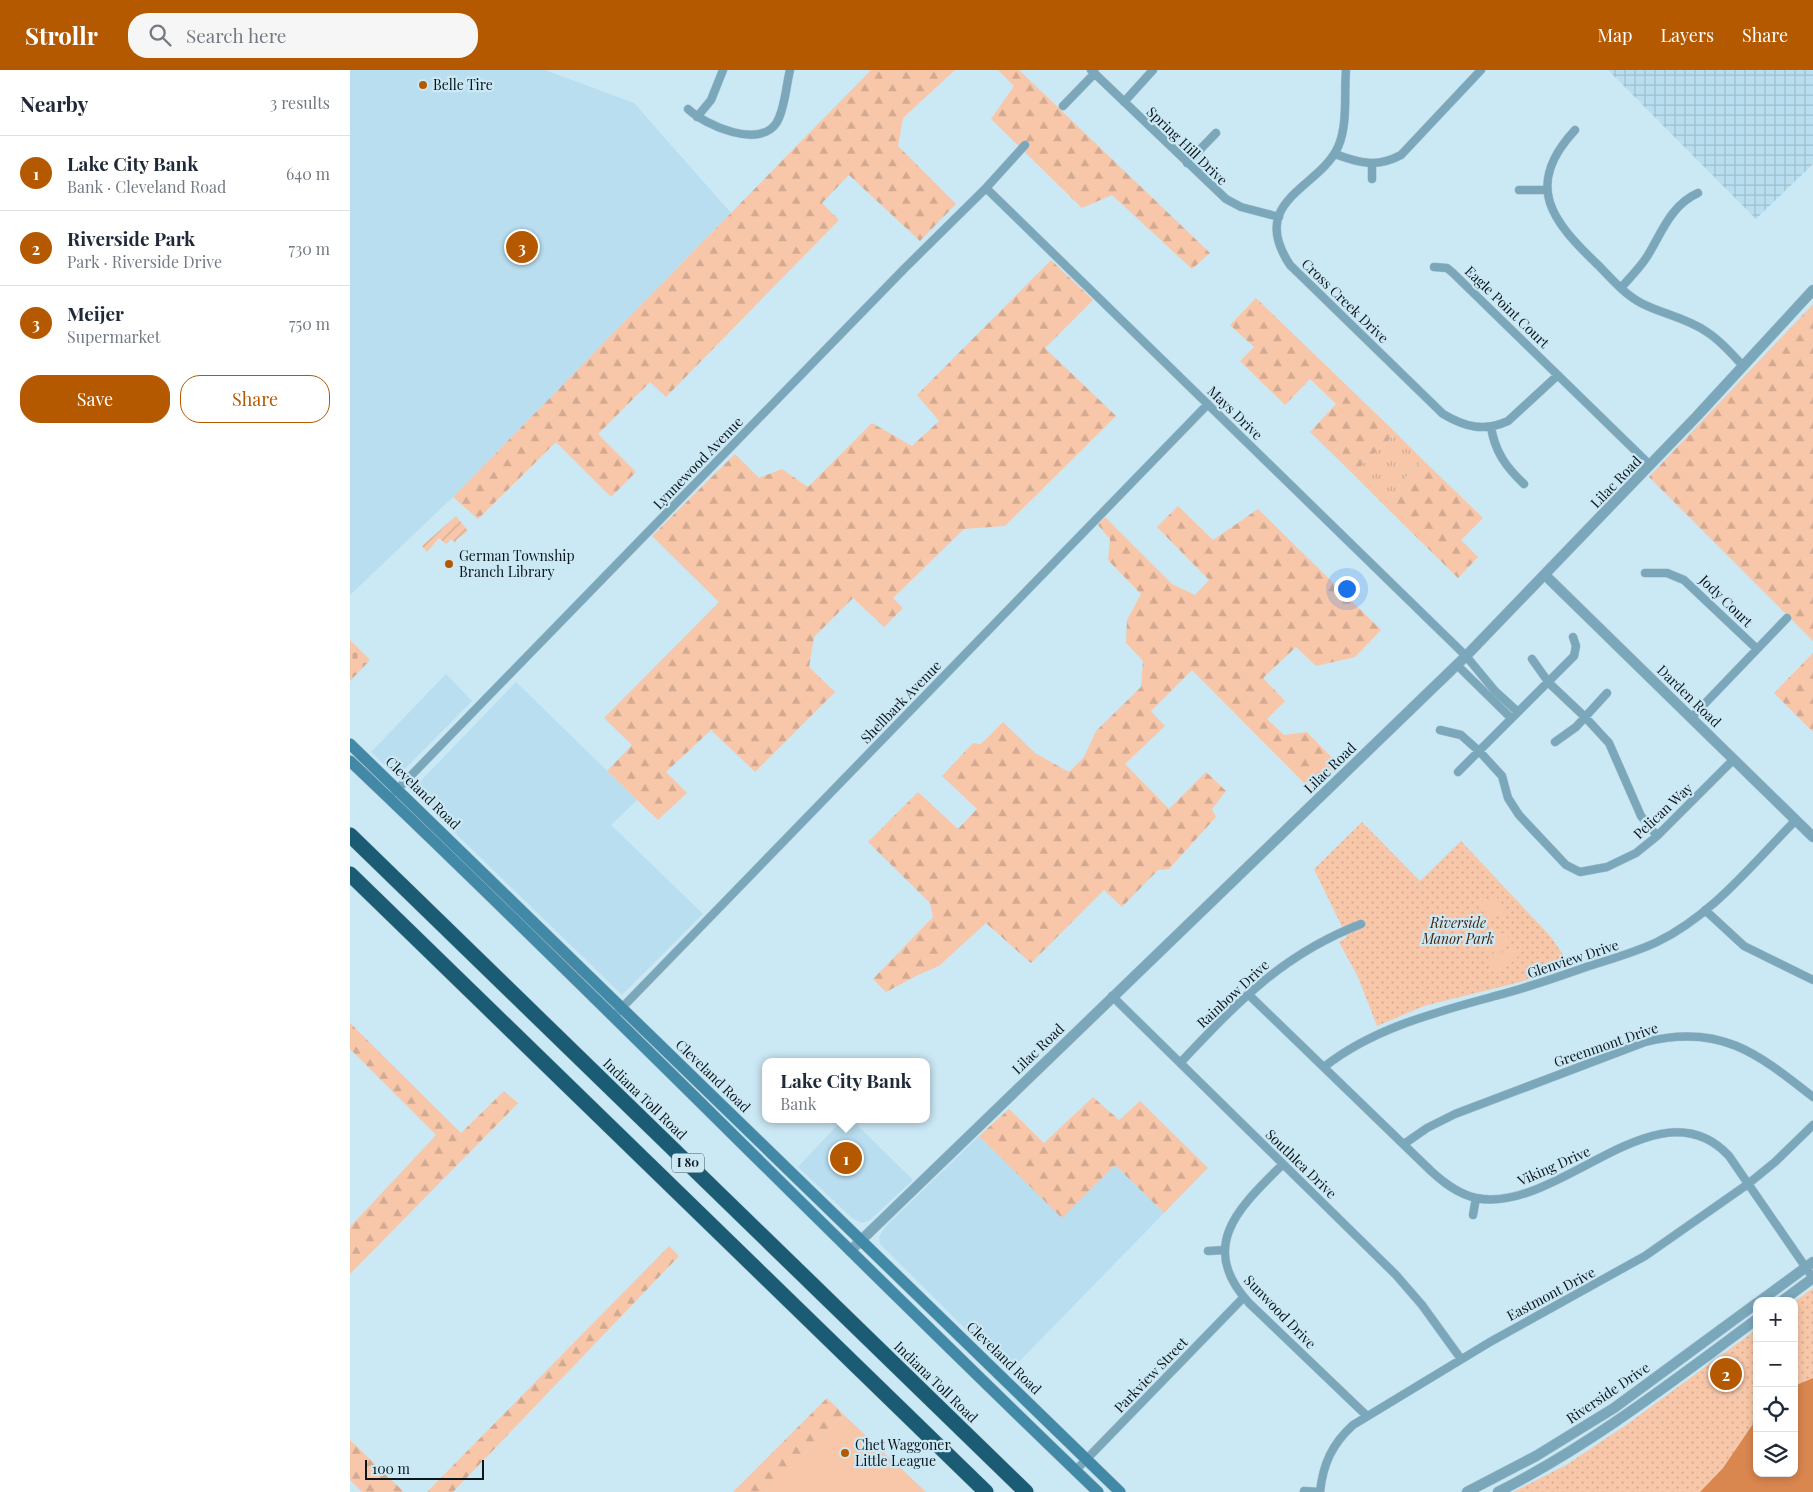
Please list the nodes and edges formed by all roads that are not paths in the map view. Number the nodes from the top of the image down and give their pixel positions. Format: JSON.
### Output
{"nodes":[{"id":1,"x":723,"y":70,"type":"edge"},
{"id":2,"x":790,"y":70,"type":"edge"},
{"id":3,"x":1153,"y":70,"type":"edge"},
{"id":4,"x":1346,"y":70,"type":"edge"},
{"id":5,"x":1482,"y":70,"type":"edge"},
{"id":6,"x":1093,"y":72,"type":"edge"},
{"id":7,"x":1124,"y":102,"type":"junction"},
{"id":8,"x":1063,"y":106,"type":"dead end"},
{"id":9,"x":688,"y":109,"type":"dead end"},
{"id":10,"x":697,"y":117,"type":"junction"},
{"id":11,"x":1575,"y":130,"type":"dead end"},
{"id":12,"x":1216,"y":133,"type":"dead end"},
{"id":13,"x":1024,"y":146,"type":"dead end"},
{"id":14,"x":1334,"y":154,"type":"junction"},
{"id":15,"x":1187,"y":163,"type":"junction"},
{"id":16,"x":1372,"y":164,"type":"junction"},
{"id":17,"x":1372,"y":179,"type":"dead end"},
{"id":18,"x":986,"y":188,"type":"junction"},
{"id":19,"x":1519,"y":190,"type":"dead end"},
{"id":20,"x":1547,"y":190,"type":"junction"},
{"id":21,"x":1698,"y":193,"type":"dead end"},
{"id":22,"x":1279,"y":218,"type":"junction"},
{"id":23,"x":1434,"y":267,"type":"dead end"},
{"id":24,"x":1621,"y":288,"type":"junction"},
{"id":25,"x":1813,"y":290,"type":"edge"},
{"id":26,"x":1743,"y":366,"type":"junction"},
{"id":27,"x":1558,"y":375,"type":"junction"},
{"id":28,"x":1208,"y":404,"type":"junction"},
{"id":29,"x":1491,"y":428,"type":"junction"},
{"id":30,"x":1650,"y":466,"type":"junction"},
{"id":31,"x":1524,"y":484,"type":"dead end"},
{"id":32,"x":1645,"y":573,"type":"dead end"},
{"id":33,"x":1546,"y":576,"type":"junction"},
{"id":34,"x":1787,"y":618,"type":"dead end"},
{"id":35,"x":1572,"y":637,"type":"dead end"},
{"id":36,"x":1757,"y":649,"type":"junction"},
{"id":37,"x":1466,"y":656,"type":"junction"},
{"id":38,"x":1532,"y":659,"type":"dead end"},
{"id":39,"x":1457,"y":665,"type":"junction"},
{"id":40,"x":1549,"y":683,"type":"junction"},
{"id":41,"x":1608,"y":693,"type":"dead end"},
{"id":42,"x":1518,"y":712,"type":"junction"},
{"id":43,"x":1586,"y":717,"type":"junction"},
{"id":44,"x":1511,"y":718,"type":"junction"},
{"id":45,"x":1691,"y":718,"type":"junction"},
{"id":46,"x":1440,"y":730,"type":"dead end"},
{"id":47,"x":1554,"y":742,"type":"dead end"},
{"id":48,"x":350,"y":744,"type":"edge"},
{"id":49,"x":1480,"y":752,"type":"junction"},
{"id":50,"x":1734,"y":759,"type":"junction"},
{"id":51,"x":350,"y":761,"type":"edge"},
{"id":52,"x":1458,"y":772,"type":"dead end"},
{"id":53,"x":398,"y":790,"type":"junction"},
{"id":54,"x":389,"y":798,"type":"junction"},
{"id":55,"x":1796,"y":820,"type":"junction"},
{"id":56,"x":350,"y":835,"type":"edge"},
{"id":57,"x":1657,"y":836,"type":"junction"},
{"id":58,"x":1813,"y":837,"type":"edge"},
{"id":59,"x":350,"y":874,"type":"edge"},
{"id":60,"x":1705,"y":910,"type":"junction"},
{"id":61,"x":1361,"y":924,"type":"dead end"},
{"id":62,"x":1813,"y":980,"type":"edge"},
{"id":63,"x":1248,"y":994,"type":"junction"},
{"id":64,"x":1112,"y":996,"type":"junction"},
{"id":65,"x":622,"y":1008,"type":"junction"},
{"id":66,"x":613,"y":1017,"type":"junction"},
{"id":67,"x":1180,"y":1063,"type":"junction"},
{"id":68,"x":1324,"y":1067,"type":"junction"},
{"id":69,"x":1813,"y":1097,"type":"edge"},
{"id":70,"x":1813,"y":1125,"type":"edge"},
{"id":71,"x":1404,"y":1144,"type":"junction"},
{"id":72,"x":1283,"y":1164,"type":"junction"},
{"id":73,"x":1748,"y":1184,"type":"junction"},
{"id":74,"x":1476,"y":1198,"type":"junction"},
{"id":75,"x":1473,"y":1214,"type":"dead end"},
{"id":76,"x":861,"y":1240,"type":"junction"},
{"id":77,"x":1225,"y":1250,"type":"junction"},
{"id":78,"x":850,"y":1251,"type":"junction"},
{"id":79,"x":1208,"y":1251,"type":"dead end"},
{"id":80,"x":1809,"y":1265,"type":"edge"},
{"id":81,"x":1813,"y":1278,"type":"edge"},
{"id":82,"x":1244,"y":1297,"type":"junction"},
{"id":83,"x":1765,"y":1297,"type":"edge"},
{"id":84,"x":1787,"y":1297,"type":"edge"},
{"id":85,"x":1753,"y":1306,"type":"edge"},
{"id":86,"x":1753,"y":1322,"type":"edge"},
{"id":87,"x":1461,"y":1358,"type":"junction"},
{"id":88,"x":1367,"y":1416,"type":"junction"},
{"id":89,"x":1087,"y":1459,"type":"junction"},
{"id":90,"x":1076,"y":1470,"type":"junction"},
{"id":91,"x":1304,"y":1491,"type":"edge"},
{"id":92,"x":986,"y":1492,"type":"edge"},
{"id":93,"x":1026,"y":1492,"type":"edge"},
{"id":94,"x":1098,"y":1492,"type":"edge"},
{"id":95,"x":1120,"y":1492,"type":"edge"},
{"id":96,"x":1320,"y":1492,"type":"edge"},
{"id":97,"x":1467,"y":1492,"type":"edge"},
{"id":98,"x":1498,"y":1492,"type":"edge"}],
"edges":[{"from":1,"to":10,"type":"street"},
{"from":2,"to":10,"type":"street"},
{"from":3,"to":7,"type":"street"},
{"from":4,"to":14,"type":"street","name":"Cross Creek Drive"},
{"from":5,"to":16,"type":"street"},
{"from":6,"to":7,"type":"street","name":"Spring Hill Drive"},
{"from":6,"to":8,"type":"street"},
{"from":7,"to":15,"type":"street","name":"Spring Hill Drive"},
{"from":9,"to":10,"type":"street"},
{"from":11,"to":20,"type":"street"},
{"from":12,"to":15,"type":"street"},
{"from":13,"to":18,"type":"street","name":"Lynnewood Avenue"},
{"from":14,"to":16,"type":"street"},
{"from":14,"to":22,"type":"street","name":"Cross Creek Drive"},
{"from":15,"to":22,"type":"street","name":"Spring Hill Drive"},
{"from":16,"to":17,"type":"street"},
{"from":18,"to":28,"type":"street","name":"Mays Drive"},
{"from":18,"to":53,"type":"street","name":"Lynnewood Avenue"},
{"from":19,"to":20,"type":"street"},
{"from":20,"to":24,"type":"street"},
{"from":21,"to":24,"type":"street"},
{"from":22,"to":29,"type":"street","name":"Cross Creek Drive"},
{"from":23,"to":27,"type":"street","name":"Eagle Point Court"},
{"from":24,"to":26,"type":"street"},
{"from":25,"to":26,"type":"street","name":"Lilac Road"},
{"from":26,"to":30,"type":"street","name":"Lilac Road"},
{"from":27,"to":29,"type":"street"},
{"from":27,"to":30,"type":"street","name":"Eagle Point Court"},
{"from":28,"to":37,"type":"street","name":"Mays Drive"},
{"from":28,"to":65,"type":"street","name":"Shellbark Avenue"},
{"from":29,"to":31,"type":"street"},
{"from":30,"to":33,"type":"street","name":"Lilac Road"},
{"from":32,"to":36,"type":"street","name":"Jody Court"},
{"from":33,"to":37,"type":"street","name":"Lilac Road"},
{"from":33,"to":45,"type":"street","name":"Darden Road"},
{"from":34,"to":36,"type":"street"},
{"from":35,"to":40,"type":"street"},
{"from":36,"to":45,"type":"street"},
{"from":37,"to":39,"type":"street","name":"Lilac Road"},
{"from":37,"to":42,"type":"street","name":"Mays Drive"},
{"from":38,"to":40,"type":"street"},
{"from":39,"to":44,"type":"street"},
{"from":39,"to":64,"type":"street","name":"Lilac Road"},
{"from":40,"to":42,"type":"street"},
{"from":40,"to":43,"type":"street"},
{"from":41,"to":43,"type":"street"},
{"from":42,"to":44,"type":"street"},
{"from":43,"to":47,"type":"street"},
{"from":43,"to":57,"type":"street"},
{"from":44,"to":49,"type":"street"},
{"from":45,"to":50,"type":"street","name":"Darden Road"},
{"from":46,"to":49,"type":"street"},
{"from":48,"to":53,"type":"main road","name":"Cleveland Road"},
{"from":49,"to":52,"type":"street"},
{"from":49,"to":57,"type":"street","name":"Pelican Way"},
{"from":50,"to":55,"type":"street","name":"Darden Road"},
{"from":50,"to":57,"type":"street","name":"Pelican Way"},
{"from":51,"to":54,"type":"main road","name":"Cleveland Road"},
{"from":53,"to":54,"type":"street","name":"Lynnewood Avenue"},
{"from":53,"to":65,"type":"main road","name":"Cleveland Road"},
{"from":54,"to":66,"type":"main road","name":"Cleveland Road"},
{"from":55,"to":58,"type":"street","name":"Darden Road"},
{"from":55,"to":60,"type":"street","name":"Glenview Drive"},
{"from":56,"to":93,"type":"highway","name":"Indiana Toll Road","number":"I 80"},
{"from":59,"to":92,"type":"highway","number":"I 80"},
{"from":60,"to":62,"type":"street"},
{"from":60,"to":68,"type":"street","name":"Glenview Drive"},
{"from":61,"to":63,"type":"street","name":"Rainbow Drive"},
{"from":63,"to":67,"type":"street","name":"Rainbow Drive"},
{"from":63,"to":68,"type":"street","name":"Viking Drive"},
{"from":64,"to":67,"type":"street","name":"Southlea Drive"},
{"from":64,"to":76,"type":"street","name":"Lilac Road"},
{"from":65,"to":66,"type":"street","name":"Shellbark Avenue"},
{"from":65,"to":76,"type":"main road","name":"Cleveland Road"},
{"from":66,"to":78,"type":"main road","name":"Cleveland Road"},
{"from":67,"to":72,"type":"street","name":"Southlea Drive"},
{"from":68,"to":71,"type":"street","name":"Viking Drive"},
{"from":69,"to":71,"type":"street","name":"Greenmont Drive"},
{"from":70,"to":73,"type":"street","name":"Eastmont Drive"},
{"from":71,"to":74,"type":"street","name":"Viking Drive"},
{"from":72,"to":77,"type":"street","name":"Sunwood Drive"},
{"from":72,"to":87,"type":"street","name":"Southlea Drive"},
{"from":73,"to":74,"type":"street","name":"Viking Drive"},
{"from":73,"to":80,"type":"street","name":"Viking Drive"},
{"from":73,"to":87,"type":"street","name":"Eastmont Drive"},
{"from":74,"to":75,"type":"street"},
{"from":76,"to":78,"type":"street","name":"Lilac Road"},
{"from":76,"to":89,"type":"main road","name":"Cleveland Road"},
{"from":77,"to":79,"type":"street"},
{"from":77,"to":82,"type":"street","name":"Sunwood Drive"},
{"from":78,"to":90,"type":"main road","name":"Cleveland Road"},
{"from":80,"to":81,"type":"street","name":"Viking Drive"},
{"from":80,"to":83,"type":"street"},
{"from":81,"to":84,"type":"street"},
{"from":82,"to":88,"type":"street","name":"Sunwood Drive"},
{"from":82,"to":89,"type":"street","name":"Parkview Street"},
{"from":85,"to":97,"type":"street","name":"Riverside Drive"},
{"from":86,"to":98,"type":"street","name":"Riverside Drive"},
{"from":87,"to":88,"type":"street","name":"Eastmont Drive"},
{"from":88,"to":96,"type":"street","name":"Eastmont Drive"},
{"from":89,"to":90,"type":"street","name":"Parkview Street"},
{"from":89,"to":95,"type":"main road","name":"Cleveland Road"},
{"from":90,"to":94,"type":"main road","name":"Cleveland Road"},
{"from":91,"to":96,"type":"street"}]}
